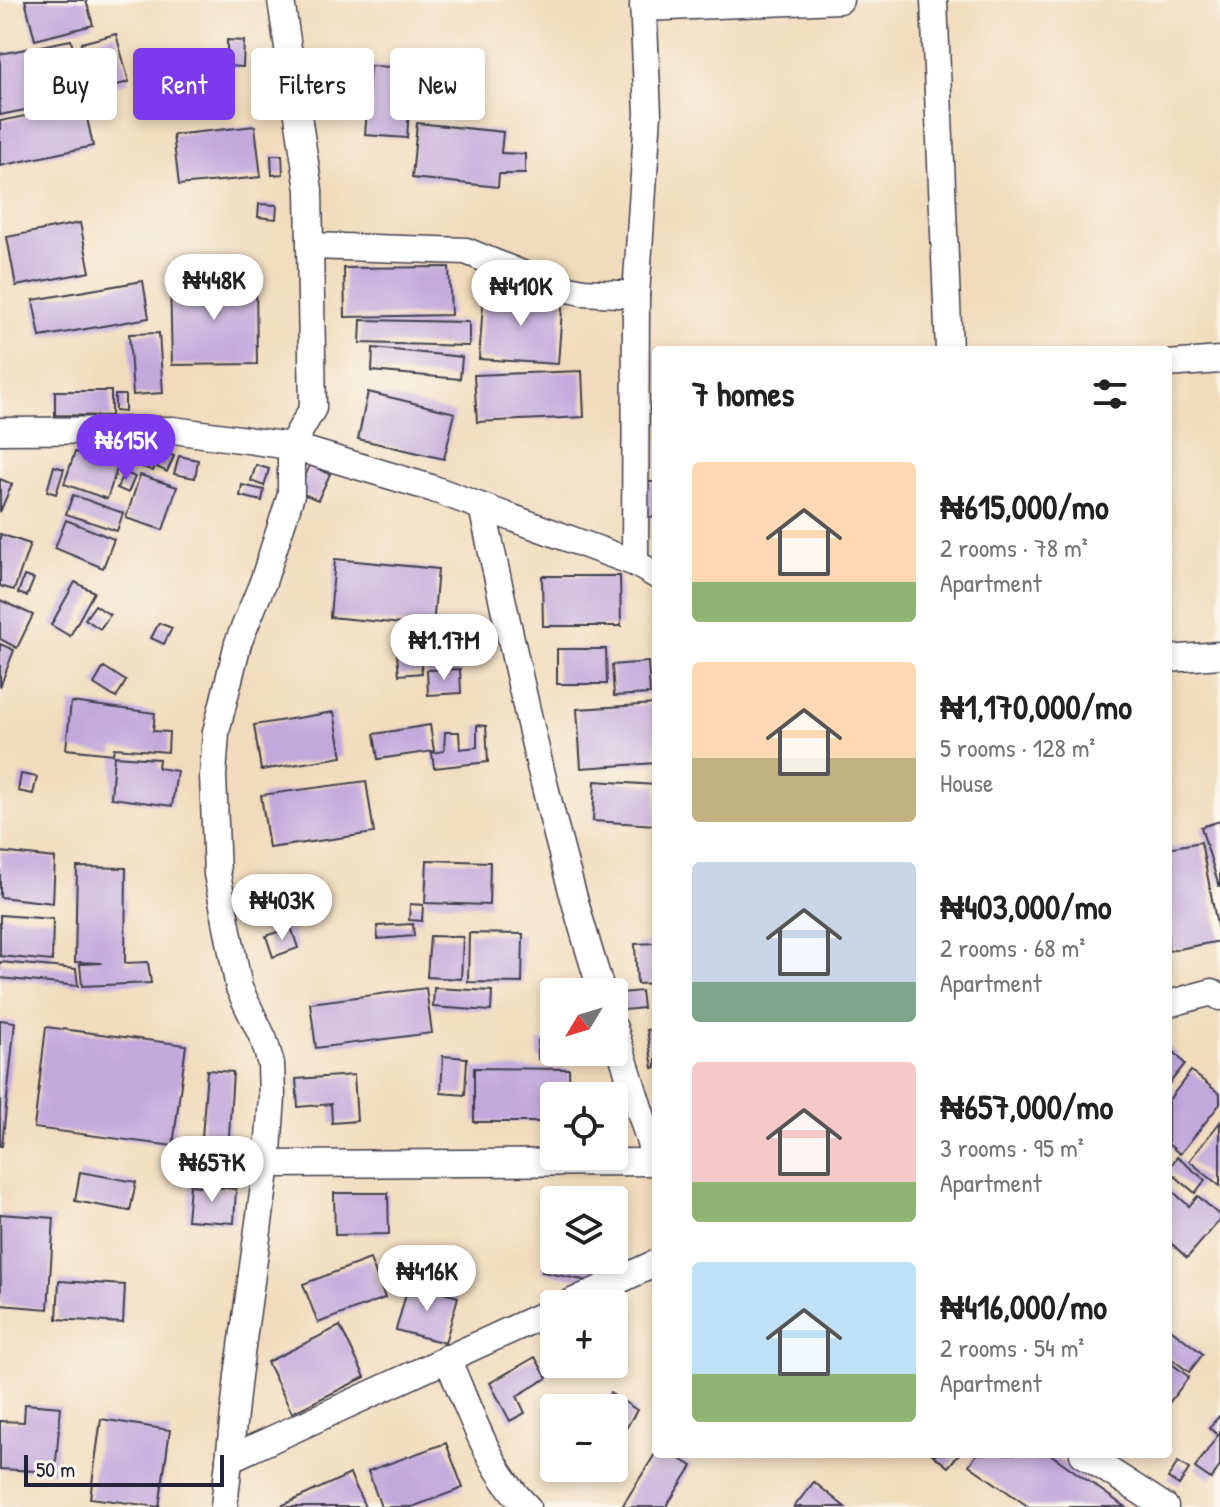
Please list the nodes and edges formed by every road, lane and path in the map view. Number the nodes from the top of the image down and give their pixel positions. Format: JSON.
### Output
{"nodes":[{"id":1,"x":281,"y":0,"type":"edge"},
{"id":2,"x":840,"y":0,"type":"edge"},
{"id":3,"x":934,"y":0,"type":"edge"},
{"id":4,"x":643,"y":4,"type":"edge"},
{"id":5,"x":311,"y":246,"type":"junction"},
{"id":6,"x":636,"y":295,"type":"junction"},
{"id":7,"x":949,"y":346,"type":"edge"},
{"id":8,"x":1220,"y":360,"type":"edge"},
{"id":9,"x":1172,"y":364,"type":"edge"},
{"id":10,"x":0,"y":431,"type":"edge"},
{"id":11,"x":291,"y":446,"type":"junction"},
{"id":12,"x":482,"y":507,"type":"junction"},
{"id":13,"x":646,"y":569,"type":"edge"},
{"id":14,"x":1220,"y":655,"type":"edge"},
{"id":15,"x":1172,"y":659,"type":"edge"},
{"id":16,"x":597,"y":978,"type":"edge"},
{"id":17,"x":1220,"y":997,"type":"edge"},
{"id":18,"x":1172,"y":1003,"type":"edge"},
{"id":19,"x":626,"y":1066,"type":"edge"},
{"id":20,"x":652,"y":1149,"type":"edge"},
{"id":21,"x":652,"y":1162,"type":"edge"},
{"id":22,"x":267,"y":1164,"type":"junction"},
{"id":23,"x":652,"y":1265,"type":"edge"},
{"id":24,"x":598,"y":1290,"type":"edge"},
{"id":25,"x":540,"y":1316,"type":"edge"},
{"id":26,"x":447,"y":1358,"type":"junction"},
{"id":27,"x":1089,"y":1458,"type":"edge"},
{"id":28,"x":229,"y":1459,"type":"junction"},
{"id":29,"x":224,"y":1507,"type":"edge"},
{"id":30,"x":527,"y":1507,"type":"edge"},
{"id":31,"x":1165,"y":1507,"type":"edge"}],
"edges":[{"from":1,"to":5,"type":"street"},
{"from":2,"to":4,"type":"street"},
{"from":3,"to":7,"type":"street"},
{"from":4,"to":6,"type":"street"},
{"from":5,"to":6,"type":"street"},
{"from":5,"to":11,"type":"street"},
{"from":6,"to":13,"type":"street"},
{"from":8,"to":9,"type":"street"},
{"from":10,"to":11,"type":"street"},
{"from":11,"to":12,"type":"street"},
{"from":11,"to":22,"type":"street"},
{"from":12,"to":13,"type":"street"},
{"from":12,"to":16,"type":"street"},
{"from":14,"to":15,"type":"street"},
{"from":17,"to":18,"type":"street"},
{"from":19,"to":20,"type":"street"},
{"from":21,"to":22,"type":"street"},
{"from":22,"to":28,"type":"street"},
{"from":23,"to":24,"type":"street"},
{"from":25,"to":26,"type":"street"},
{"from":26,"to":28,"type":"street"},
{"from":26,"to":30,"type":"street"},
{"from":27,"to":31,"type":"street"},
{"from":28,"to":29,"type":"street"}]}
